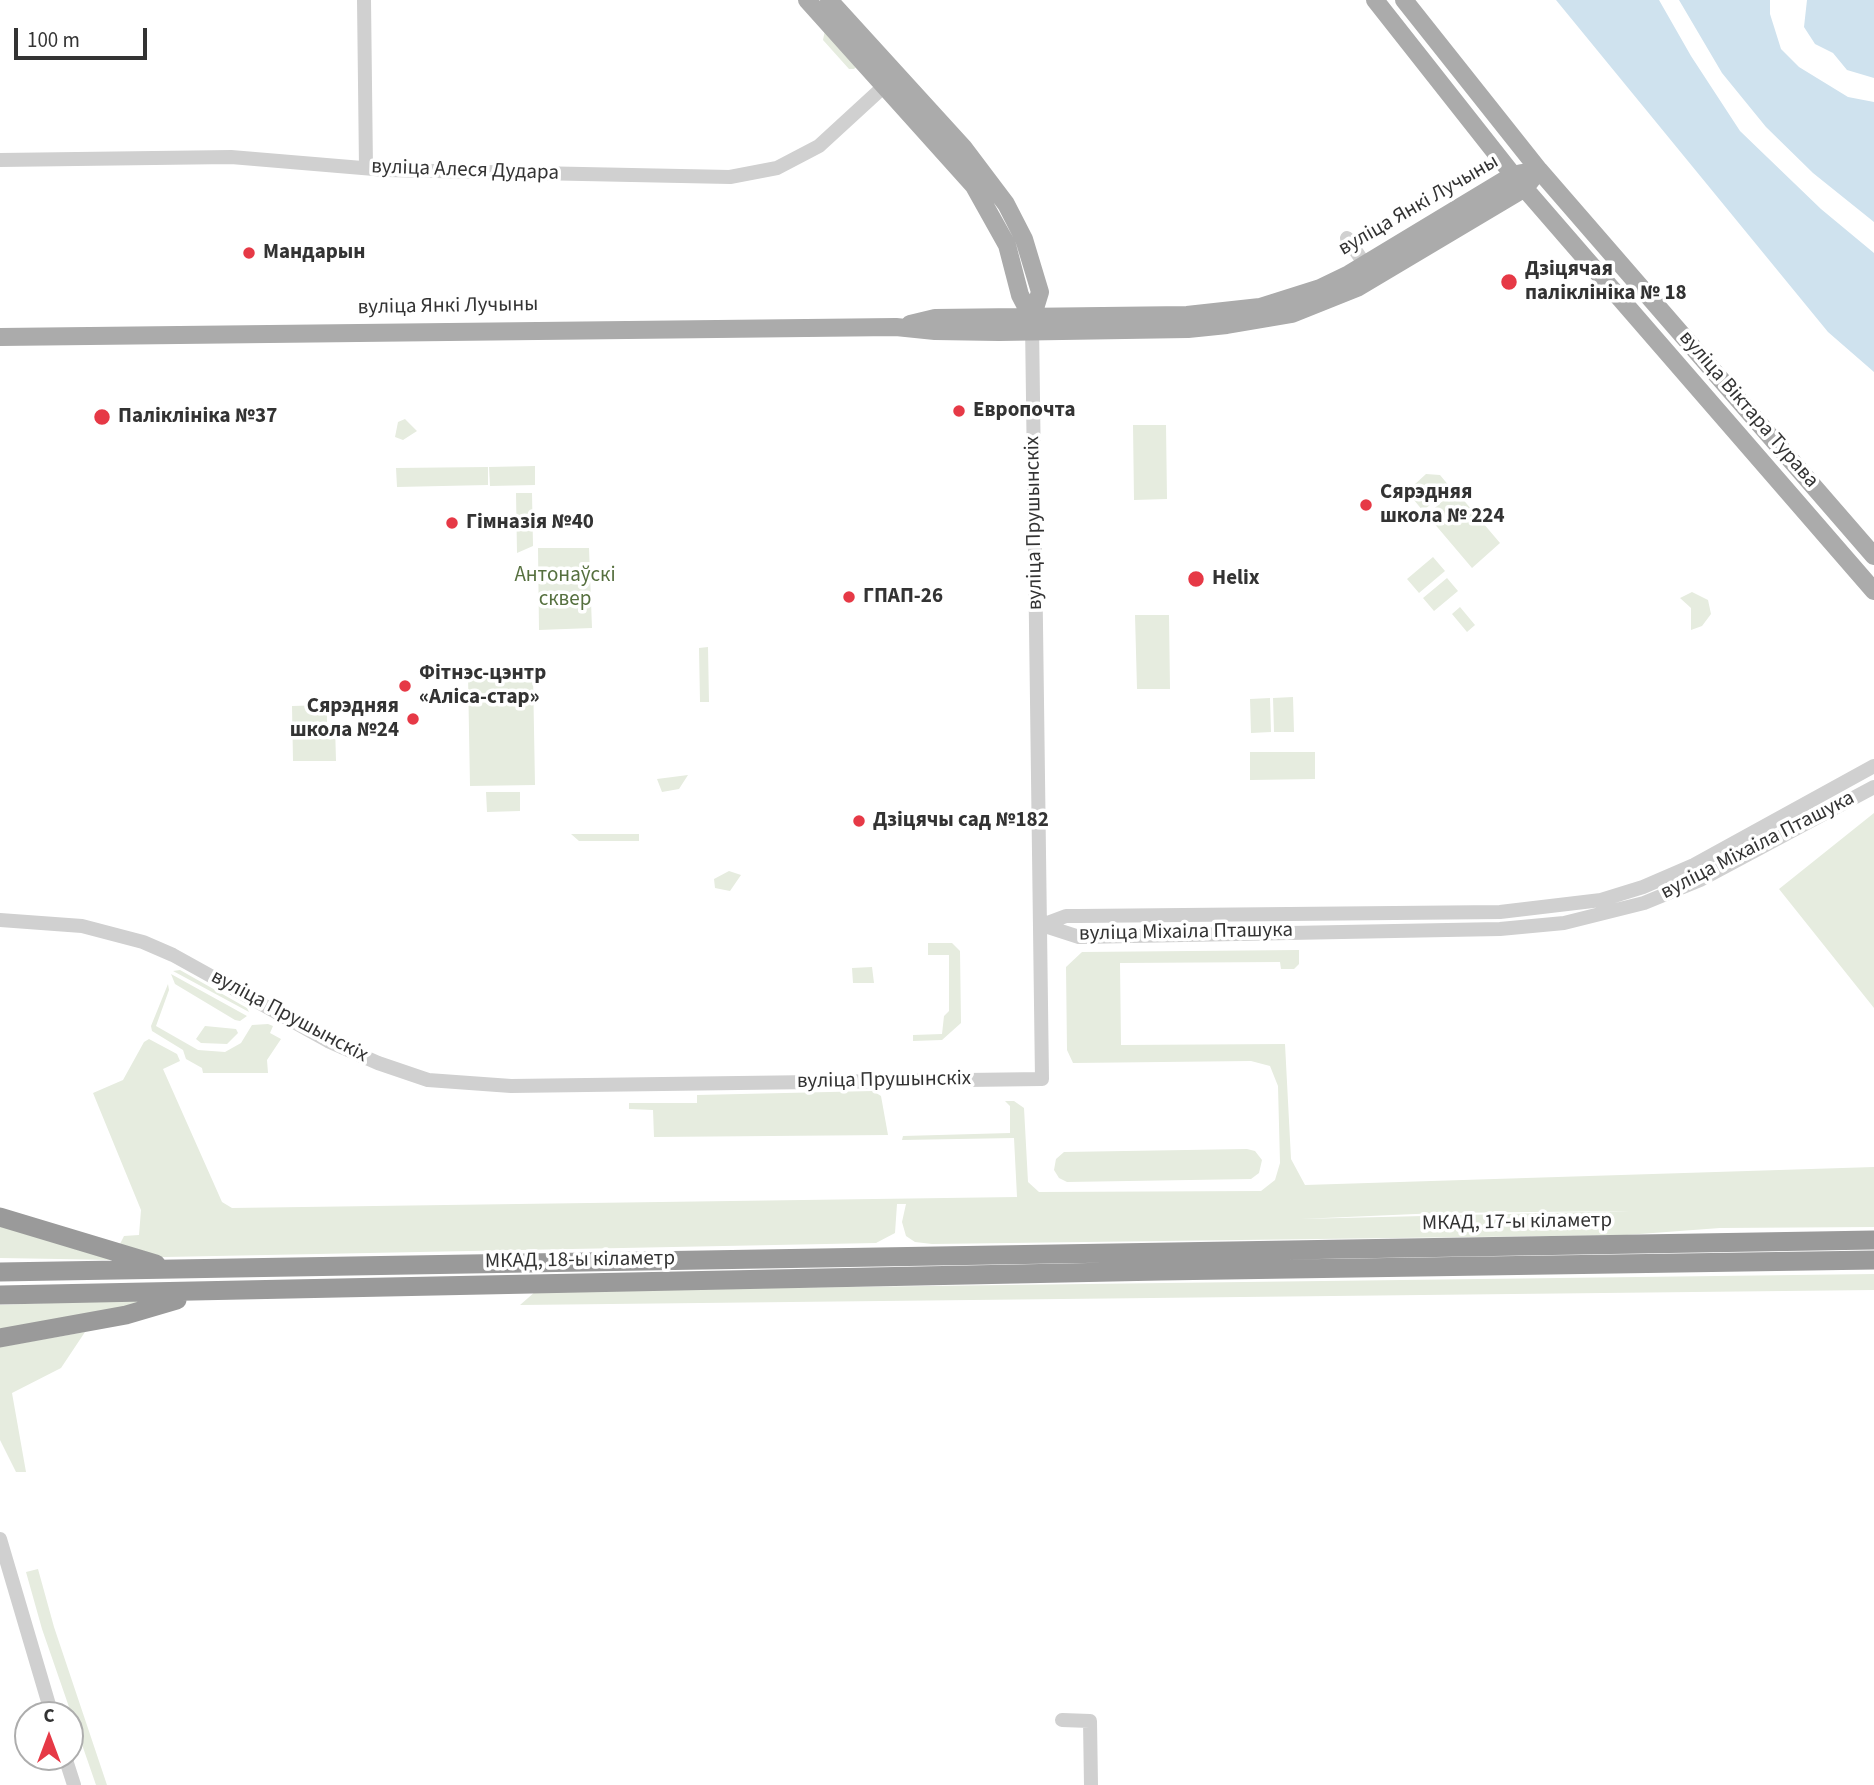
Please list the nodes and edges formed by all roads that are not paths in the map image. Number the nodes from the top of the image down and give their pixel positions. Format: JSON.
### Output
{"nodes":[{"id":1,"x":364,"y":0,"type":"edge"},
{"id":2,"x":807,"y":0,"type":"edge"},
{"id":3,"x":829,"y":0,"type":"edge"},
{"id":4,"x":1375,"y":0,"type":"edge"},
{"id":5,"x":1404,"y":0,"type":"edge"},
{"id":6,"x":890,"y":80,"type":"junction"},
{"id":7,"x":0,"y":160,"type":"edge"},
{"id":8,"x":366,"y":168,"type":"junction"},
{"id":9,"x":1539,"y":170,"type":"junction"},
{"id":10,"x":1519,"y":182,"type":"junction"},
{"id":11,"x":1347,"y":238,"type":"dead end"},
{"id":12,"x":1370,"y":272,"type":"junction"},
{"id":13,"x":1032,"y":325,"type":"junction"},
{"id":14,"x":0,"y":337,"type":"edge"},
{"id":15,"x":1874,"y":556,"type":"edge"},
{"id":16,"x":1874,"y":591,"type":"edge"},
{"id":17,"x":1874,"y":766,"type":"edge"},
{"id":18,"x":1874,"y":787,"type":"edge"},
{"id":19,"x":0,"y":920,"type":"edge"},
{"id":20,"x":1042,"y":925,"type":"junction"},
{"id":21,"x":0,"y":1217,"type":"edge"},
{"id":22,"x":1874,"y":1240,"type":"edge"},
{"id":23,"x":1874,"y":1260,"type":"edge"},
{"id":24,"x":1161,"y":1262,"type":"junction"},
{"id":25,"x":178,"y":1270,"type":"junction"},
{"id":26,"x":0,"y":1272,"type":"edge"},
{"id":27,"x":230,"y":1292,"type":"junction"},
{"id":28,"x":0,"y":1295,"type":"edge"},
{"id":29,"x":0,"y":1338,"type":"edge"},
{"id":30,"x":0,"y":1539,"type":"edge"},
{"id":31,"x":48,"y":1701,"type":"edge"},
{"id":32,"x":1062,"y":1720,"type":"dead end"},
{"id":33,"x":1091,"y":1785,"type":"edge"}],
"edges":[{"from":1,"to":8,"type":"street"},
{"from":2,"to":6,"type":"main road"},
{"from":3,"to":6,"type":"main road"},
{"from":4,"to":10,"type":"main road","name":"вуліца Віктара Турава"},
{"from":5,"to":9,"type":"main road","name":"вуліца Віктара Турава"},
{"from":6,"to":8,"type":"street","name":"вуліца Алеся Дудара"},
{"from":6,"to":13,"type":"main road"},
{"from":7,"to":8,"type":"street","name":"вуліца Алеся Дудара"},
{"from":9,"to":10,"type":"main road","name":"вуліца Янкі Лучыны"},
{"from":9,"to":15,"type":"main road","name":"вуліца Віктара Турава"},
{"from":10,"to":12,"type":"main road","name":"вуліца Янкі Лучыны"},
{"from":10,"to":16,"type":"main road","name":"вуліца Віктара Турава"},
{"from":11,"to":12,"type":"street"},
{"from":12,"to":13,"type":"main road","name":"вуліца Янкі Лучыны"},
{"from":13,"to":14,"type":"main road","name":"вуліца Янкі Лучыны"},
{"from":13,"to":20,"type":"street","name":"вуліца Прушынскіх"},
{"from":17,"to":20,"type":"street","name":"вуліца Міхаіла Пташука"},
{"from":18,"to":20,"type":"street","name":"вуліца Міхаіла Пташука"},
{"from":19,"to":20,"type":"street","name":"вуліца Прушынскіх"},
{"from":21,"to":25,"type":"highway"},
{"from":22,"to":24,"type":"highway","name":"МКАД, 17-ы кіламетр"},
{"from":23,"to":24,"type":"highway","name":"МКАД, 17-ы кіламетр"},
{"from":24,"to":25,"type":"highway","name":"МКАД, 18-ы кіламетр"},
{"from":24,"to":27,"type":"highway","name":"МКАД, 18-ы кіламетр"},
{"from":25,"to":26,"type":"highway","name":"МКАД, 18-ы кіламетр"},
{"from":27,"to":28,"type":"highway","name":"МКАД, 18-ы кіламетр"},
{"from":27,"to":29,"type":"highway"},
{"from":30,"to":31,"type":"street"},
{"from":32,"to":33,"type":"street"}]}
